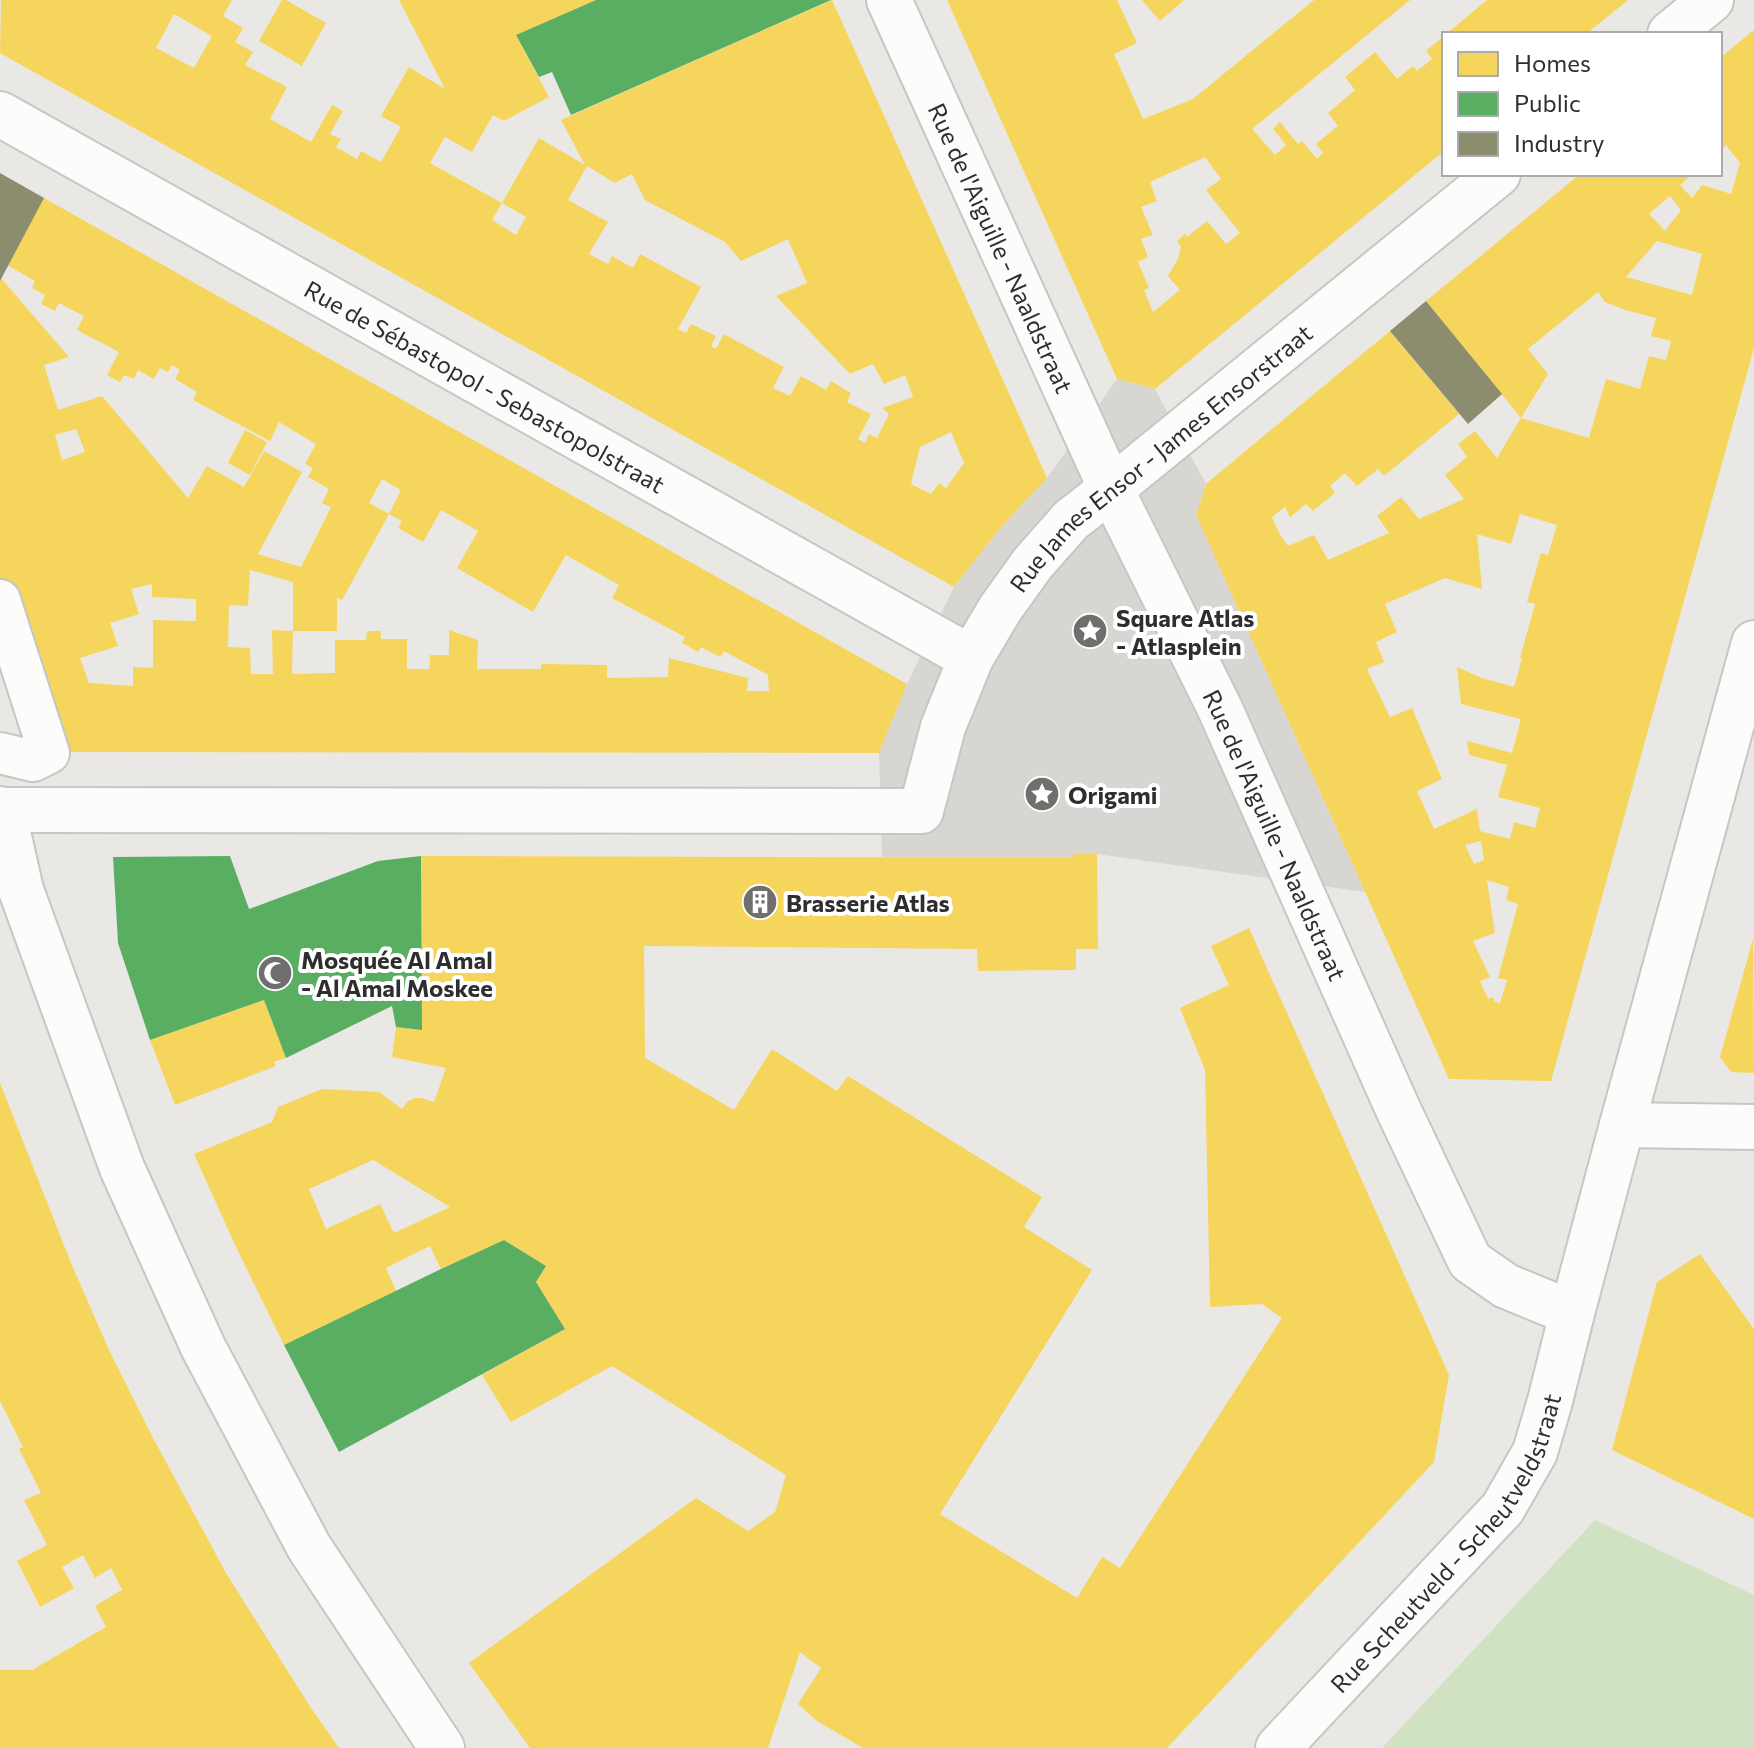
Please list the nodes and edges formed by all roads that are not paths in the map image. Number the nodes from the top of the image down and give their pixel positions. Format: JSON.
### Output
{"nodes":[{"id":1,"x":889,"y":0,"type":"edge"},
{"id":2,"x":1711,"y":0,"type":"edge"},
{"id":3,"x":1672,"y":32,"type":"edge"},
{"id":4,"x":0,"y":114,"type":"edge"},
{"id":5,"x":1496,"y":176,"type":"edge"},
{"id":6,"x":1111,"y":489,"type":"junction"},
{"id":7,"x":0,"y":600,"type":"edge"},
{"id":8,"x":1754,"y":643,"type":"edge"},
{"id":9,"x":971,"y":658,"type":"junction"},
{"id":10,"x":0,"y":753,"type":"edge"},
{"id":11,"x":1,"y":810,"type":"edge"},
{"id":12,"x":1622,"y":1125,"type":"junction"},
{"id":13,"x":1754,"y":1127,"type":"edge"},
{"id":14,"x":1572,"y":1313,"type":"junction"},
{"id":15,"x":442,"y":1748,"type":"edge"},
{"id":16,"x":1278,"y":1748,"type":"edge"}],
"edges":[{"from":1,"to":6,"type":"street","name":"Rue de l'Aiguille - Naaldstraat"},
{"from":2,"to":3,"type":"street"},
{"from":4,"to":9,"type":"street","name":"Rue de Sébastopol - Sebastopolstraat"},
{"from":5,"to":6,"type":"street","name":"Rue James Ensor - James Ensorstraat"},
{"from":6,"to":9,"type":"street","name":"Rue James Ensor - James Ensorstraat"},
{"from":6,"to":14,"type":"street","name":"Rue de l'Aiguille - Naaldstraat"},
{"from":7,"to":10,"type":"street"},
{"from":8,"to":12,"type":"street","name":"Rue Scheutveld - Scheutveldstraat"},
{"from":9,"to":11,"type":"street","name":"Rue James Ensor - James Ensorstraat"},
{"from":11,"to":15,"type":"street"},
{"from":12,"to":13,"type":"street"},
{"from":12,"to":14,"type":"street","name":"Rue Scheutveld - Scheutveldstraat"},
{"from":14,"to":16,"type":"street","name":"Rue Scheutveld - Scheutveldstraat"}]}
